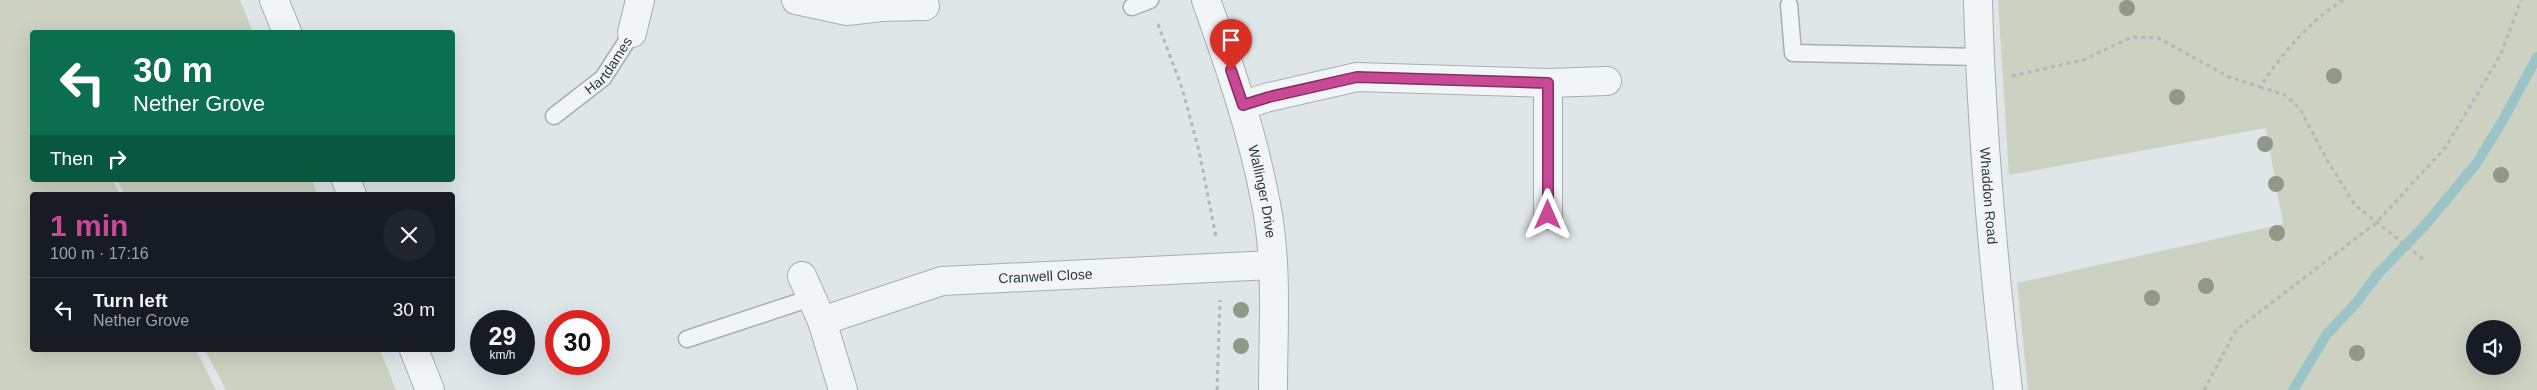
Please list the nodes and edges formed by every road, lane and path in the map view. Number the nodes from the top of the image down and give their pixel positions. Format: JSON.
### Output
{"nodes":[{"id":1,"x":274,"y":0,"type":"edge"},
{"id":2,"x":640,"y":0,"type":"edge"},
{"id":3,"x":796,"y":0,"type":"edge"},
{"id":4,"x":1149,"y":0,"type":"edge"},
{"id":5,"x":1206,"y":0,"type":"edge"},
{"id":6,"x":1978,"y":0,"type":"edge"},
{"id":7,"x":2343,"y":0,"type":"edge"},
{"id":8,"x":2521,"y":0,"type":"edge"},
{"id":9,"x":881,"y":3,"type":"edge"},
{"id":10,"x":1789,"y":5,"type":"dead end"},
{"id":11,"x":925,"y":6,"type":"dead end"},
{"id":12,"x":1132,"y":7,"type":"dead end"},
{"id":13,"x":286,"y":30,"type":"edge"},
{"id":14,"x":632,"y":33,"type":"joint"},
{"id":15,"x":1979,"y":57,"type":"junction"},
{"id":16,"x":1607,"y":81,"type":"dead end"},
{"id":17,"x":1548,"y":83,"type":"junction"},
{"id":18,"x":1980,"y":85,"type":"junction"},
{"id":19,"x":2260,"y":87,"type":"junction"},
{"id":20,"x":1243,"y":105,"type":"junction"},
{"id":21,"x":554,"y":116,"type":"dead end"},
{"id":22,"x":1548,"y":215,"type":"dead end"},
{"id":23,"x":2376,"y":223,"type":"junction"},
{"id":24,"x":2423,"y":259,"type":"dead end"},
{"id":25,"x":1273,"y":265,"type":"junction"},
{"id":26,"x":1222,"y":267,"type":"junction"},
{"id":27,"x":812,"y":298,"type":"junction"},
{"id":28,"x":687,"y":339,"type":"dead end"},
{"id":29,"x":415,"y":352,"type":"edge"},
{"id":30,"x":430,"y":390,"type":"edge"},
{"id":31,"x":844,"y":390,"type":"edge"},
{"id":32,"x":1217,"y":390,"type":"edge"},
{"id":33,"x":1273,"y":390,"type":"edge"},
{"id":34,"x":2008,"y":390,"type":"edge"},
{"id":35,"x":2204,"y":390,"type":"edge"}],
"edges":[{"from":1,"to":13,"type":"street"},
{"from":2,"to":14,"type":"street","name":"Hartdames"},
{"from":3,"to":9,"type":"street"},
{"from":4,"to":12,"type":"lane"},
{"from":4,"to":26,"type":"path"},
{"from":5,"to":20,"type":"street","name":"Wallinger Drive"},
{"from":6,"to":15,"type":"street","name":"Whaddon Road"},
{"from":7,"to":19,"type":"path"},
{"from":8,"to":23,"type":"path"},
{"from":9,"to":11,"type":"street"},
{"from":10,"to":15,"type":"lane"},
{"from":14,"to":21,"type":"lane","name":"Hartdames"},
{"from":15,"to":18,"type":"street","name":"Whaddon Road"},
{"from":16,"to":17,"type":"street"},
{"from":17,"to":20,"type":"street"},
{"from":17,"to":22,"type":"street"},
{"from":18,"to":19,"type":"path"},
{"from":18,"to":34,"type":"street","name":"Whaddon Road"},
{"from":19,"to":23,"type":"path"},
{"from":20,"to":25,"type":"street","name":"Wallinger Drive"},
{"from":23,"to":24,"type":"path"},
{"from":23,"to":35,"type":"path"},
{"from":25,"to":26,"type":"street","name":"Cranwell Close"},
{"from":25,"to":33,"type":"street","name":"Wallinger Drive"},
{"from":26,"to":27,"type":"street","name":"Cranwell Close"},
{"from":26,"to":32,"type":"path"},
{"from":27,"to":28,"type":"lane"},
{"from":27,"to":31,"type":"street"},
{"from":29,"to":30,"type":"street"}]}
